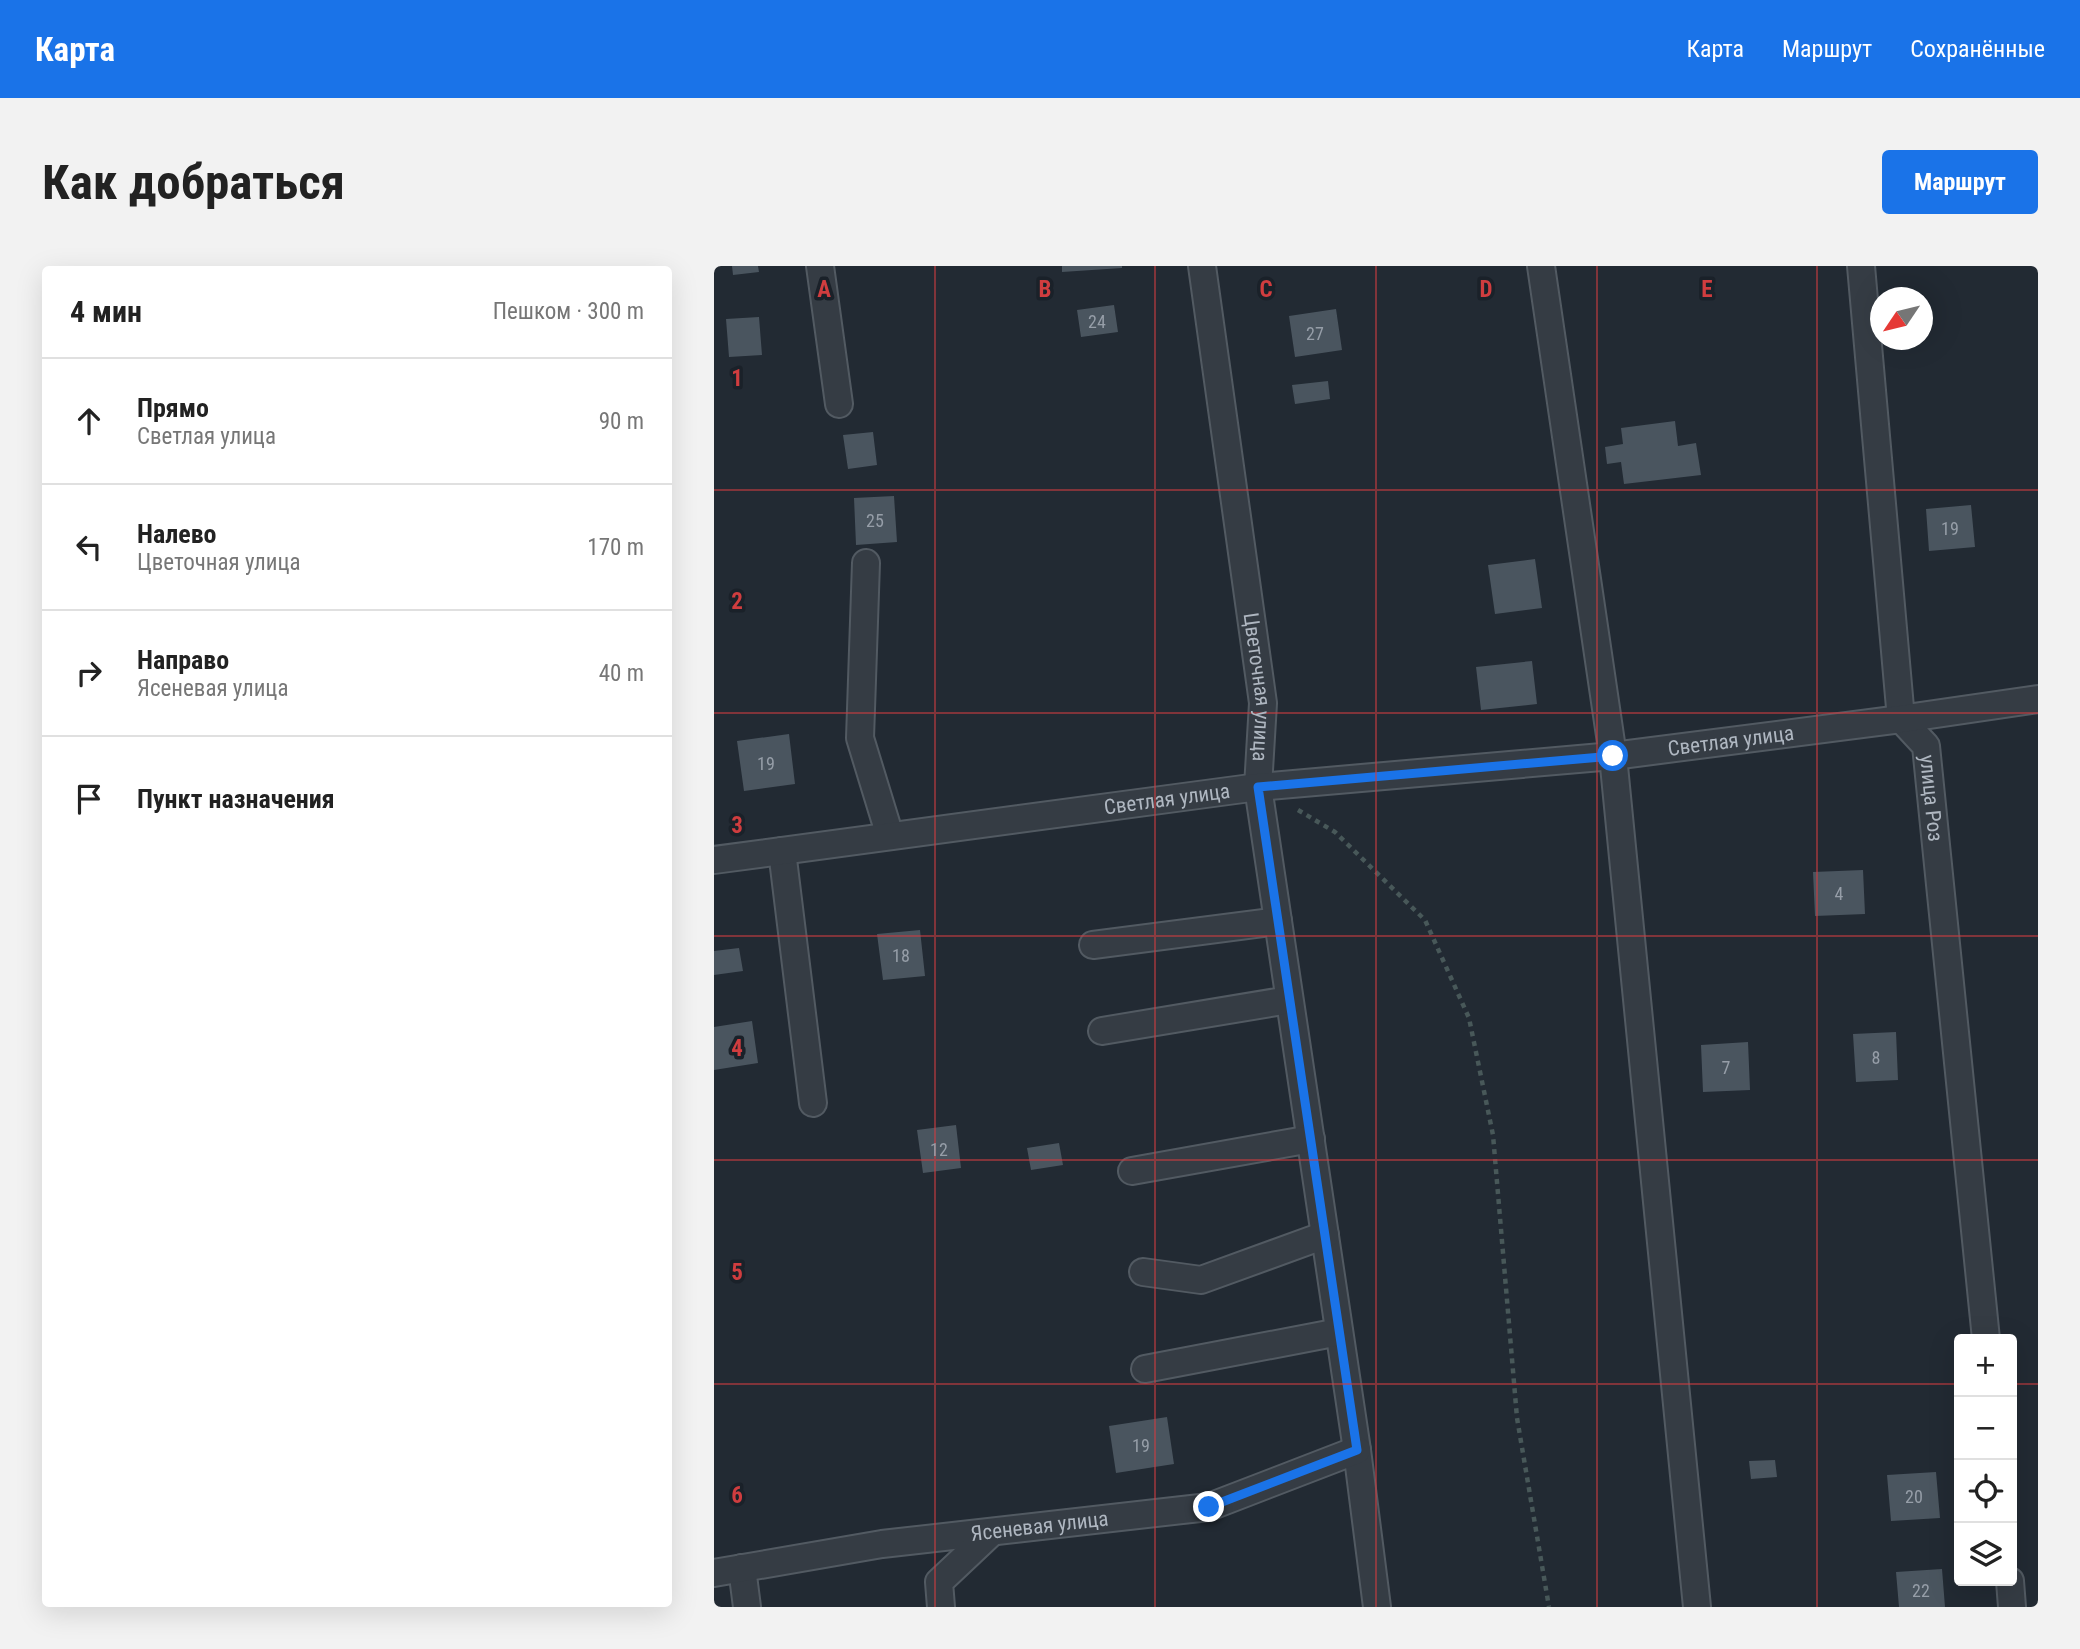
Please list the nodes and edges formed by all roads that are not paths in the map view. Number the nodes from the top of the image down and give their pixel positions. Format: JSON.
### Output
{"nodes":[{"id":1,"x":820,"y":266,"type":"edge"},
{"id":2,"x":1202,"y":266,"type":"edge"},
{"id":3,"x":1541,"y":266,"type":"edge"},
{"id":4,"x":1861,"y":266,"type":"edge"},
{"id":5,"x":839,"y":404,"type":"dead end"},
{"id":6,"x":866,"y":563,"type":"dead end"},
{"id":7,"x":2038,"y":699,"type":"edge"},
{"id":8,"x":1901,"y":719,"type":"junction"},
{"id":9,"x":1613,"y":756,"type":"junction"},
{"id":10,"x":1258,"y":787,"type":"junction"},
{"id":11,"x":890,"y":836,"type":"junction"},
{"id":12,"x":782,"y":851,"type":"junction"},
{"id":13,"x":714,"y":860,"type":"edge"},
{"id":14,"x":1278,"y":921,"type":"junction"},
{"id":15,"x":1093,"y":945,"type":"dead end"},
{"id":16,"x":1289,"y":1000,"type":"junction"},
{"id":17,"x":1102,"y":1031,"type":"dead end"},
{"id":18,"x":813,"y":1103,"type":"dead end"},
{"id":19,"x":1311,"y":1139,"type":"junction"},
{"id":20,"x":1132,"y":1171,"type":"dead end"},
{"id":21,"x":1325,"y":1235,"type":"junction"},
{"id":22,"x":1143,"y":1272,"type":"dead end"},
{"id":23,"x":1339,"y":1332,"type":"junction"},
{"id":24,"x":1985,"y":1334,"type":"edge"},
{"id":25,"x":1145,"y":1369,"type":"dead end"},
{"id":26,"x":1357,"y":1450,"type":"junction"},
{"id":27,"x":992,"y":1532,"type":"junction"},
{"id":28,"x":742,"y":1568,"type":"junction"},
{"id":29,"x":714,"y":1573,"type":"edge"},
{"id":30,"x":2010,"y":1586,"type":"edge"},
{"id":31,"x":747,"y":1607,"type":"edge"},
{"id":32,"x":941,"y":1607,"type":"edge"},
{"id":33,"x":1377,"y":1607,"type":"edge"},
{"id":34,"x":1697,"y":1607,"type":"edge"},
{"id":35,"x":2012,"y":1607,"type":"edge"}],
"edges":[{"from":1,"to":5,"type":"street"},
{"from":2,"to":10,"type":"street","name":"Цветочная улица"},
{"from":3,"to":9,"type":"street"},
{"from":4,"to":8,"type":"street"},
{"from":6,"to":11,"type":"street"},
{"from":7,"to":8,"type":"street","name":"Светлая улица"},
{"from":8,"to":9,"type":"street","name":"Светлая улица"},
{"from":8,"to":24,"type":"street","name":"улица Роз"},
{"from":9,"to":10,"type":"street","name":"Светлая улица"},
{"from":9,"to":34,"type":"street"},
{"from":10,"to":11,"type":"street","name":"Светлая улица"},
{"from":10,"to":14,"type":"street","name":"Цветочная улица"},
{"from":11,"to":12,"type":"street","name":"Светлая улица"},
{"from":12,"to":13,"type":"street","name":"Светлая улица"},
{"from":12,"to":18,"type":"street"},
{"from":14,"to":15,"type":"street"},
{"from":14,"to":16,"type":"street","name":"Цветочная улица"},
{"from":16,"to":17,"type":"street"},
{"from":16,"to":19,"type":"street","name":"Цветочная улица"},
{"from":19,"to":20,"type":"street"},
{"from":19,"to":21,"type":"street","name":"Цветочная улица"},
{"from":21,"to":22,"type":"street"},
{"from":21,"to":23,"type":"street","name":"Цветочная улица"},
{"from":23,"to":25,"type":"street"},
{"from":23,"to":26,"type":"street","name":"Цветочная улица"},
{"from":26,"to":27,"type":"street","name":"Ясеневая улица"},
{"from":26,"to":33,"type":"street","name":"Цветочная улица"},
{"from":27,"to":28,"type":"street","name":"Ясеневая улица"},
{"from":27,"to":32,"type":"street"},
{"from":28,"to":29,"type":"street","name":"Ясеневая улица"},
{"from":28,"to":31,"type":"street"},
{"from":30,"to":35,"type":"street"}]}
